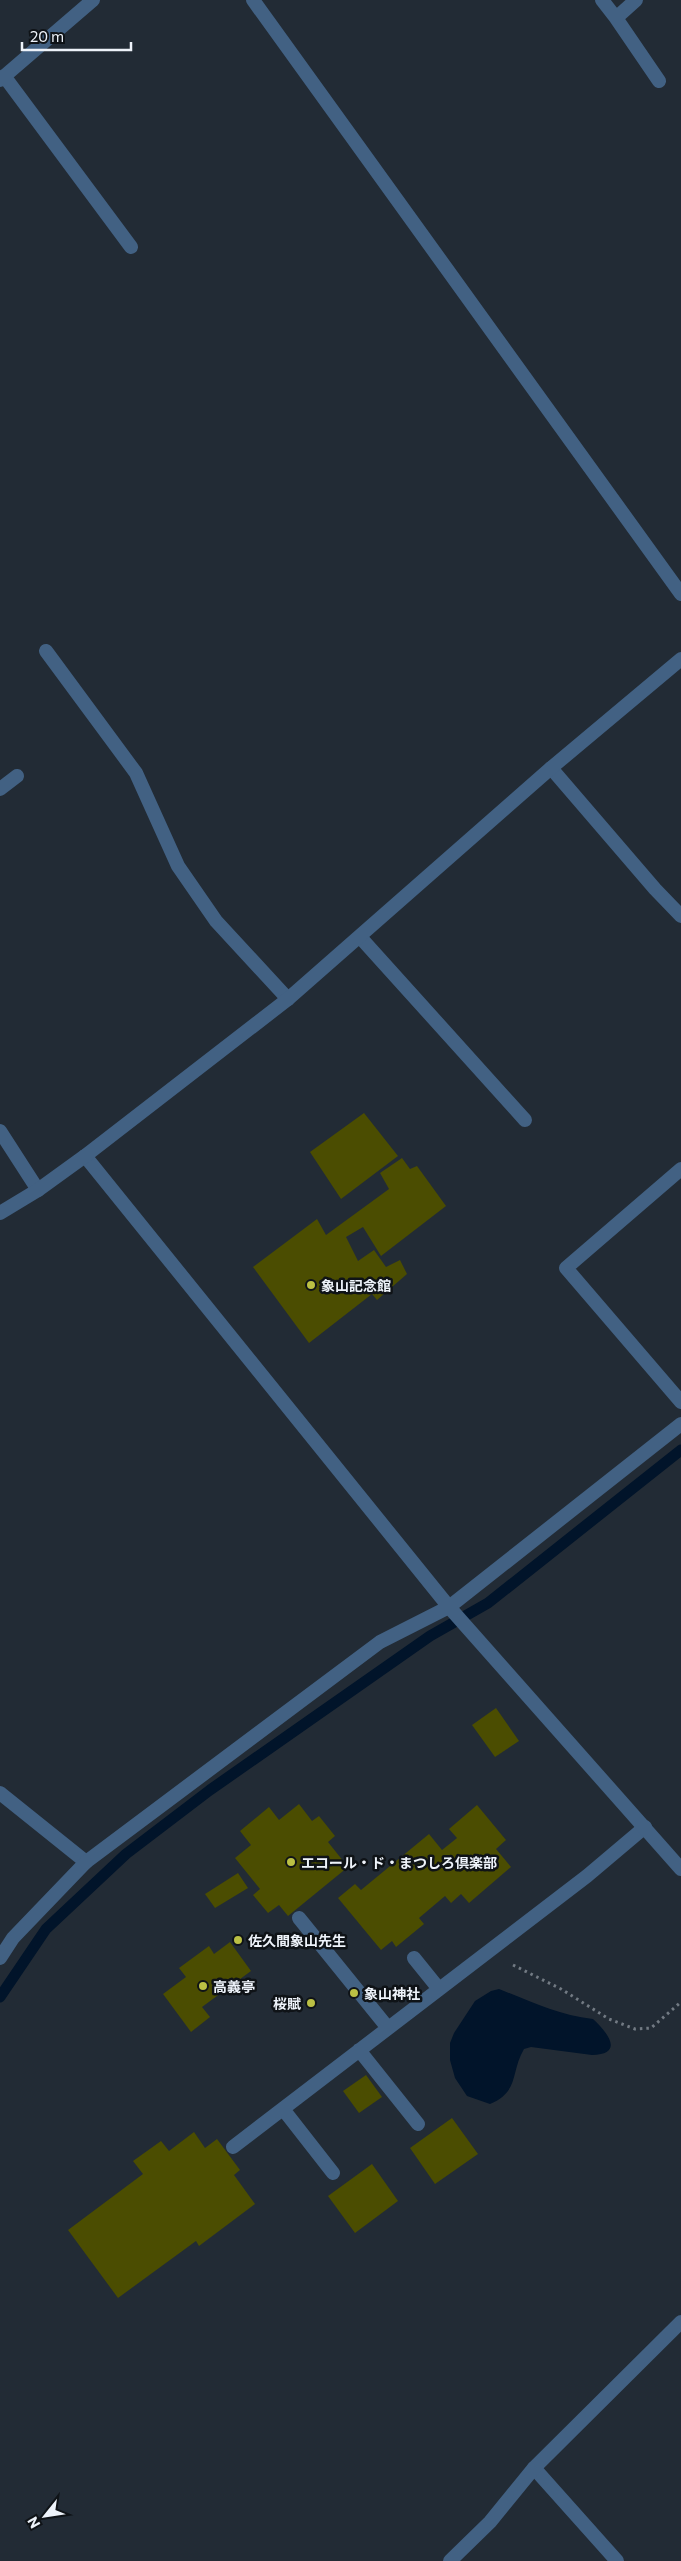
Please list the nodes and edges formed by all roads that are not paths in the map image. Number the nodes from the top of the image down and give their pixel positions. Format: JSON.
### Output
{"nodes":[{"id":1,"x":93,"y":0,"type":"edge"},
{"id":2,"x":253,"y":0,"type":"edge"},
{"id":3,"x":602,"y":0,"type":"edge"},
{"id":4,"x":636,"y":0,"type":"edge"},
{"id":5,"x":616,"y":18,"type":"junction"},
{"id":6,"x":2,"y":78,"type":"edge"},
{"id":7,"x":659,"y":82,"type":"dead end"},
{"id":8,"x":131,"y":247,"type":"dead end"},
{"id":9,"x":681,"y":594,"type":"edge"},
{"id":10,"x":46,"y":651,"type":"dead end"},
{"id":11,"x":681,"y":659,"type":"edge"},
{"id":12,"x":551,"y":768,"type":"junction"},
{"id":13,"x":17,"y":776,"type":"dead end"},
{"id":14,"x":0,"y":789,"type":"edge"},
{"id":15,"x":681,"y":916,"type":"edge"},
{"id":16,"x":360,"y":937,"type":"junction"},
{"id":17,"x":288,"y":999,"type":"junction"},
{"id":18,"x":525,"y":1120,"type":"dead end"},
{"id":19,"x":0,"y":1131,"type":"edge"},
{"id":20,"x":85,"y":1156,"type":"junction"},
{"id":21,"x":681,"y":1169,"type":"edge"},
{"id":22,"x":38,"y":1190,"type":"junction"},
{"id":23,"x":0,"y":1213,"type":"edge"},
{"id":24,"x":681,"y":1402,"type":"edge"},
{"id":25,"x":681,"y":1424,"type":"edge"},
{"id":26,"x":449,"y":1607,"type":"junction"},
{"id":27,"x":0,"y":1792,"type":"edge"},
{"id":28,"x":645,"y":1827,"type":"junction"},
{"id":29,"x":86,"y":1862,"type":"junction"},
{"id":30,"x":681,"y":1869,"type":"edge"},
{"id":31,"x":299,"y":1918,"type":"dead end"},
{"id":32,"x":0,"y":1958,"type":"edge"},
{"id":33,"x":414,"y":1958,"type":"dead end"},
{"id":34,"x":439,"y":1989,"type":"junction"},
{"id":35,"x":388,"y":2028,"type":"junction"},
{"id":36,"x":359,"y":2050,"type":"junction"},
{"id":37,"x":283,"y":2109,"type":"junction"},
{"id":38,"x":418,"y":2124,"type":"dead end"},
{"id":39,"x":232,"y":2147,"type":"dead end"},
{"id":40,"x":333,"y":2173,"type":"dead end"},
{"id":41,"x":681,"y":2322,"type":"edge"},
{"id":42,"x":534,"y":2468,"type":"junction"},
{"id":43,"x":450,"y":2561,"type":"edge"},
{"id":44,"x":616,"y":2561,"type":"edge"}],
"edges":[{"from":1,"to":6,"type":"street"},
{"from":2,"to":9,"type":"street"},
{"from":3,"to":5,"type":"street"},
{"from":4,"to":5,"type":"street"},
{"from":5,"to":7,"type":"street"},
{"from":6,"to":8,"type":"street"},
{"from":10,"to":17,"type":"street"},
{"from":11,"to":12,"type":"street"},
{"from":12,"to":15,"type":"street"},
{"from":12,"to":16,"type":"street"},
{"from":13,"to":14,"type":"street"},
{"from":16,"to":17,"type":"street"},
{"from":16,"to":18,"type":"street"},
{"from":17,"to":20,"type":"street"},
{"from":19,"to":22,"type":"street"},
{"from":20,"to":22,"type":"street"},
{"from":20,"to":26,"type":"street"},
{"from":21,"to":24,"type":"street"},
{"from":22,"to":23,"type":"street"},
{"from":25,"to":26,"type":"street"},
{"from":26,"to":28,"type":"street"},
{"from":26,"to":29,"type":"street"},
{"from":27,"to":29,"type":"street"},
{"from":28,"to":30,"type":"street"},
{"from":28,"to":34,"type":"street"},
{"from":29,"to":32,"type":"street"},
{"from":31,"to":35,"type":"street"},
{"from":33,"to":34,"type":"street"},
{"from":34,"to":35,"type":"street"},
{"from":35,"to":36,"type":"street"},
{"from":36,"to":37,"type":"street"},
{"from":36,"to":38,"type":"street"},
{"from":37,"to":39,"type":"street"},
{"from":37,"to":40,"type":"street"},
{"from":41,"to":42,"type":"street"},
{"from":42,"to":43,"type":"street"},
{"from":42,"to":44,"type":"street"}]}
